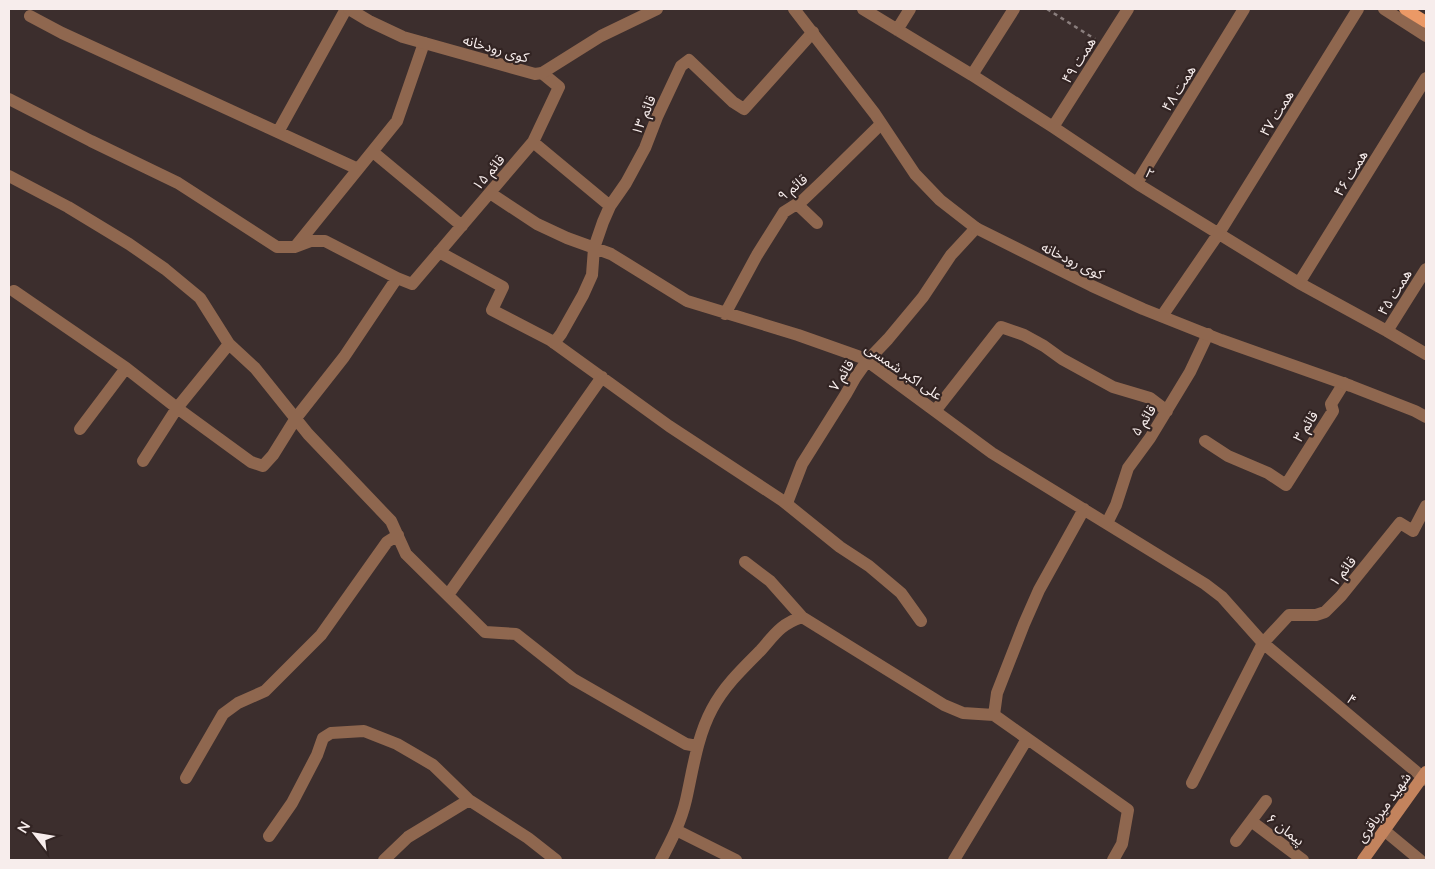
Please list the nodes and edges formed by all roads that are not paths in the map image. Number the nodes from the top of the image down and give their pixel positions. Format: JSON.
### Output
{"nodes":[{"id":1,"x":347,"y":9,"type":"edge"},
{"id":2,"x":657,"y":9,"type":"edge"},
{"id":3,"x":794,"y":9,"type":"edge"},
{"id":4,"x":863,"y":9,"type":"edge"},
{"id":5,"x":910,"y":9,"type":"edge"},
{"id":6,"x":1014,"y":9,"type":"edge"},
{"id":7,"x":1128,"y":9,"type":"edge"},
{"id":8,"x":1244,"y":9,"type":"edge"},
{"id":9,"x":1358,"y":9,"type":"edge"},
{"id":10,"x":1384,"y":9,"type":"edge"},
{"id":11,"x":1405,"y":9,"type":"edge"},
{"id":12,"x":30,"y":16,"type":"dead end"},
{"id":13,"x":1426,"y":22,"type":"edge"},
{"id":14,"x":897,"y":30,"type":"junction"},
{"id":15,"x":813,"y":32,"type":"junction"},
{"id":16,"x":1426,"y":36,"type":"edge"},
{"id":17,"x":424,"y":43,"type":"junction"},
{"id":18,"x":542,"y":73,"type":"junction"},
{"id":19,"x":972,"y":76,"type":"junction"},
{"id":20,"x":1426,"y":78,"type":"edge"},
{"id":21,"x":9,"y":99,"type":"edge"},
{"id":22,"x":881,"y":124,"type":"junction"},
{"id":23,"x":1053,"y":127,"type":"junction"},
{"id":24,"x":278,"y":132,"type":"junction"},
{"id":25,"x":533,"y":142,"type":"junction"},
{"id":26,"x":373,"y":152,"type":"junction"},
{"id":27,"x":358,"y":169,"type":"junction"},
{"id":28,"x":9,"y":176,"type":"edge"},
{"id":29,"x":1137,"y":183,"type":"junction"},
{"id":30,"x":490,"y":193,"type":"junction"},
{"id":31,"x":797,"y":204,"type":"junction"},
{"id":32,"x":610,"y":206,"type":"junction"},
{"id":33,"x":816,"y":223,"type":"dead end"},
{"id":34,"x":462,"y":226,"type":"junction"},
{"id":35,"x":976,"y":228,"type":"junction"},
{"id":36,"x":1219,"y":233,"type":"junction"},
{"id":37,"x":295,"y":247,"type":"junction"},
{"id":38,"x":594,"y":248,"type":"junction"},
{"id":39,"x":439,"y":252,"type":"junction"},
{"id":40,"x":1426,"y":269,"type":"edge"},
{"id":41,"x":397,"y":278,"type":"junction"},
{"id":42,"x":1300,"y":284,"type":"junction"},
{"id":43,"x":14,"y":291,"type":"dead end"},
{"id":44,"x":725,"y":314,"type":"junction"},
{"id":45,"x":1162,"y":316,"type":"junction"},
{"id":46,"x":1387,"y":331,"type":"junction"},
{"id":47,"x":1208,"y":334,"type":"junction"},
{"id":48,"x":554,"y":343,"type":"junction"},
{"id":49,"x":230,"y":344,"type":"junction"},
{"id":50,"x":1426,"y":354,"type":"edge"},
{"id":51,"x":867,"y":361,"type":"junction"},
{"id":52,"x":126,"y":368,"type":"junction"},
{"id":53,"x":602,"y":377,"type":"junction"},
{"id":54,"x":1344,"y":384,"type":"junction"},
{"id":55,"x":177,"y":408,"type":"junction"},
{"id":56,"x":1167,"y":410,"type":"junction"},
{"id":57,"x":935,"y":411,"type":"junction"},
{"id":58,"x":1426,"y":417,"type":"edge"},
{"id":59,"x":296,"y":418,"type":"junction"},
{"id":60,"x":80,"y":429,"type":"dead end"},
{"id":61,"x":1205,"y":441,"type":"dead end"},
{"id":62,"x":143,"y":461,"type":"dead end"},
{"id":63,"x":787,"y":503,"type":"junction"},
{"id":64,"x":1426,"y":506,"type":"edge"},
{"id":65,"x":1084,"y":509,"type":"junction"},
{"id":66,"x":1107,"y":523,"type":"junction"},
{"id":67,"x":398,"y":534,"type":"junction"},
{"id":68,"x":745,"y":562,"type":"dead end"},
{"id":69,"x":448,"y":595,"type":"junction"},
{"id":70,"x":802,"y":617,"type":"junction"},
{"id":71,"x":921,"y":620,"type":"dead end"},
{"id":72,"x":1263,"y":643,"type":"junction"},
{"id":73,"x":994,"y":715,"type":"junction"},
{"id":74,"x":1027,"y":739,"type":"junction"},
{"id":75,"x":698,"y":746,"type":"junction"},
{"id":76,"x":1425,"y":776,"type":"edge"},
{"id":77,"x":186,"y":778,"type":"dead end"},
{"id":78,"x":1192,"y":783,"type":"dead end"},
{"id":79,"x":469,"y":800,"type":"junction"},
{"id":80,"x":1266,"y":801,"type":"dead end"},
{"id":81,"x":1251,"y":821,"type":"junction"},
{"id":82,"x":676,"y":830,"type":"junction"},
{"id":83,"x":1385,"y":831,"type":"junction"},
{"id":84,"x":269,"y":836,"type":"dead end"},
{"id":85,"x":1236,"y":842,"type":"dead end"},
{"id":86,"x":384,"y":860,"type":"edge"},
{"id":87,"x":556,"y":860,"type":"edge"},
{"id":88,"x":661,"y":860,"type":"edge"},
{"id":89,"x":736,"y":860,"type":"edge"},
{"id":90,"x":954,"y":860,"type":"edge"},
{"id":91,"x":1113,"y":860,"type":"edge"},
{"id":92,"x":1303,"y":860,"type":"edge"},
{"id":93,"x":1363,"y":860,"type":"edge"},
{"id":94,"x":1420,"y":860,"type":"edge"}],
"edges":[{"from":1,"to":17,"type":"street","name":"کوی رودخانه"},
{"from":1,"to":24,"type":"street"},
{"from":2,"to":18,"type":"street","name":"کوی رودخانه"},
{"from":3,"to":15,"type":"street","name":"کوی رودخانه"},
{"from":4,"to":14,"type":"street","name":"۲"},
{"from":5,"to":14,"type":"street"},
{"from":6,"to":19,"type":"street"},
{"from":7,"to":23,"type":"street","name":"همت ۴۹"},
{"from":8,"to":29,"type":"street","name":"همت ۴۸"},
{"from":9,"to":36,"type":"street","name":"همت ۴۷"},
{"from":10,"to":16,"type":"street"},
{"from":11,"to":13,"type":"main road"},
{"from":12,"to":24,"type":"street"},
{"from":14,"to":19,"type":"street","name":"۲"},
{"from":15,"to":22,"type":"street","name":"کوی رودخانه"},
{"from":15,"to":32,"type":"street","name":"قائم ۱۳"},
{"from":17,"to":18,"type":"street","name":"کوی رودخانه"},
{"from":17,"to":26,"type":"street"},
{"from":18,"to":25,"type":"street","name":"قائم ۱۵"},
{"from":19,"to":23,"type":"street","name":"۲"},
{"from":20,"to":42,"type":"street","name":"همت ۴۶"},
{"from":21,"to":37,"type":"street"},
{"from":22,"to":31,"type":"street","name":"قائم ۹"},
{"from":22,"to":35,"type":"street","name":"کوی رودخانه"},
{"from":23,"to":29,"type":"street","name":"۲"},
{"from":24,"to":27,"type":"street"},
{"from":25,"to":30,"type":"street","name":"قائم ۱۵"},
{"from":25,"to":32,"type":"street"},
{"from":26,"to":27,"type":"street"},
{"from":26,"to":34,"type":"street"},
{"from":27,"to":37,"type":"street"},
{"from":28,"to":49,"type":"street"},
{"from":29,"to":36,"type":"street","name":"۲"},
{"from":30,"to":34,"type":"street","name":"قائم ۱۵"},
{"from":30,"to":38,"type":"street","name":"علی اکبر شمسی"},
{"from":31,"to":33,"type":"street"},
{"from":31,"to":44,"type":"street","name":"قائم ۹"},
{"from":32,"to":38,"type":"street","name":"قائم ۱۳"},
{"from":34,"to":39,"type":"street","name":"قائم ۱۵"},
{"from":35,"to":45,"type":"street","name":"کوی رودخانه"},
{"from":35,"to":51,"type":"street","name":"قائم ۷"},
{"from":36,"to":42,"type":"street","name":"۲"},
{"from":36,"to":45,"type":"street","name":"همت ۴۷"},
{"from":37,"to":41,"type":"street"},
{"from":38,"to":44,"type":"street","name":"علی اکبر شمسی"},
{"from":38,"to":48,"type":"street","name":"قائم ۱۳"},
{"from":39,"to":41,"type":"street","name":"قائم ۱۵"},
{"from":39,"to":48,"type":"street"},
{"from":40,"to":46,"type":"street","name":"همت ۴۵"},
{"from":41,"to":59,"type":"street"},
{"from":42,"to":46,"type":"street","name":"۲"},
{"from":43,"to":52,"type":"street"},
{"from":44,"to":51,"type":"street","name":"علی اکبر شمسی"},
{"from":45,"to":47,"type":"street","name":"کوی رودخانه"},
{"from":46,"to":50,"type":"street","name":"۲"},
{"from":47,"to":54,"type":"street","name":"کوی رودخانه"},
{"from":47,"to":56,"type":"street","name":"قائم ۵"},
{"from":48,"to":53,"type":"street"},
{"from":49,"to":55,"type":"street"},
{"from":49,"to":59,"type":"street"},
{"from":51,"to":57,"type":"street","name":"علی اکبر شمسی"},
{"from":51,"to":63,"type":"street","name":"قائم ۷"},
{"from":52,"to":55,"type":"street"},
{"from":52,"to":60,"type":"street"},
{"from":53,"to":63,"type":"street"},
{"from":53,"to":69,"type":"street"},
{"from":54,"to":58,"type":"street","name":"کوی رودخانه"},
{"from":54,"to":61,"type":"street","name":"قائم ۳"},
{"from":55,"to":59,"type":"street"},
{"from":55,"to":62,"type":"street"},
{"from":56,"to":57,"type":"street"},
{"from":56,"to":66,"type":"street","name":"قائم ۵"},
{"from":57,"to":65,"type":"street","name":"علی اکبر شمسی"},
{"from":59,"to":67,"type":"street"},
{"from":63,"to":71,"type":"street"},
{"from":64,"to":72,"type":"street","name":"قائم ۱"},
{"from":65,"to":66,"type":"street","name":"علی اکبر شمسی"},
{"from":65,"to":73,"type":"street"},
{"from":66,"to":72,"type":"street","name":"علی اکبر شمسی"},
{"from":67,"to":69,"type":"street"},
{"from":67,"to":77,"type":"street"},
{"from":68,"to":70,"type":"street"},
{"from":69,"to":75,"type":"street"},
{"from":70,"to":73,"type":"street"},
{"from":70,"to":75,"type":"street"},
{"from":72,"to":76,"type":"street","name":"۴"},
{"from":72,"to":78,"type":"street"},
{"from":73,"to":74,"type":"street"},
{"from":74,"to":90,"type":"street"},
{"from":74,"to":91,"type":"street"},
{"from":75,"to":82,"type":"street"},
{"from":76,"to":83,"type":"main road","name":"شهید میرباقری"},
{"from":79,"to":84,"type":"street"},
{"from":79,"to":86,"type":"street"},
{"from":79,"to":87,"type":"street"},
{"from":80,"to":81,"type":"street"},
{"from":81,"to":85,"type":"street"},
{"from":81,"to":92,"type":"street","name":"پیمان ۶"},
{"from":82,"to":88,"type":"street"},
{"from":82,"to":89,"type":"street"},
{"from":83,"to":93,"type":"main road","name":"شهید میرباقری"},
{"from":83,"to":94,"type":"street"}]}
